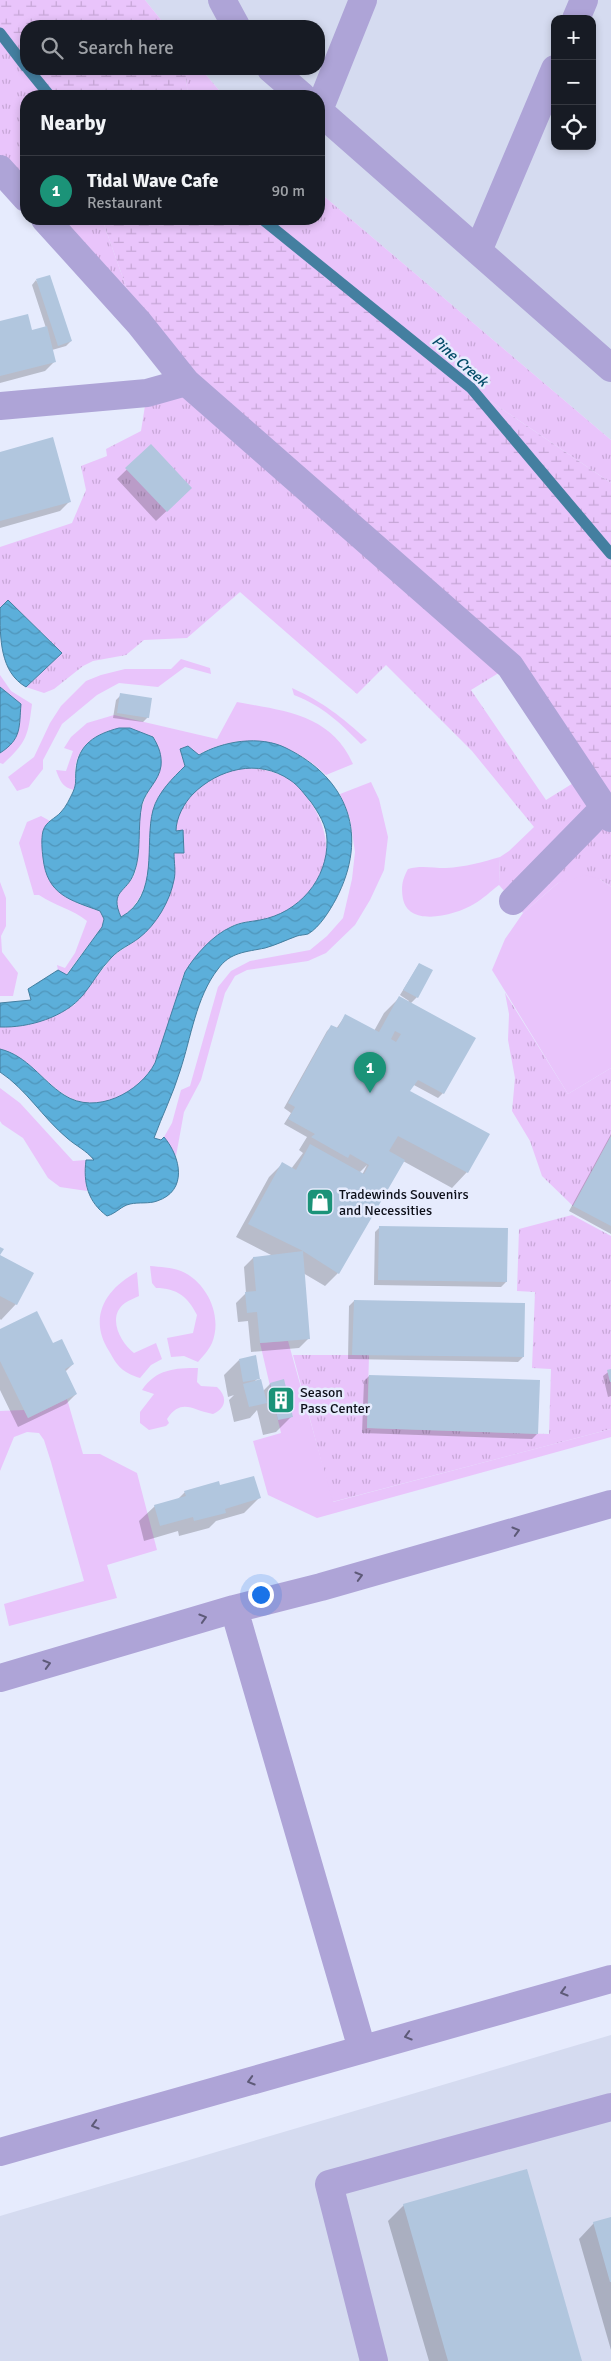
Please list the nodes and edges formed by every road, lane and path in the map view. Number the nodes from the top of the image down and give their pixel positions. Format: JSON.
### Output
{"nodes":[{"id":1,"x":222,"y":0,"type":"edge"},
{"id":2,"x":363,"y":0,"type":"edge"},
{"id":3,"x":584,"y":0,"type":"edge"},
{"id":4,"x":578,"y":15,"type":"edge"},
{"id":5,"x":233,"y":20,"type":"edge"},
{"id":6,"x":277,"y":75,"type":"edge"},
{"id":7,"x":551,"y":78,"type":"edge"},
{"id":8,"x":295,"y":90,"type":"edge"},
{"id":9,"x":325,"y":95,"type":"edge"},
{"id":10,"x":325,"y":115,"type":"edge"},
{"id":11,"x":0,"y":169,"type":"edge"},
{"id":12,"x":20,"y":191,"type":"edge"},
{"id":13,"x":50,"y":225,"type":"edge"},
{"id":14,"x":478,"y":251,"type":"junction"},
{"id":15,"x":611,"y":368,"type":"edge"},
{"id":16,"x":186,"y":382,"type":"junction"},
{"id":17,"x":0,"y":406,"type":"edge"},
{"id":18,"x":608,"y":813,"type":"edge"},
{"id":19,"x":513,"y":901,"type":"dead end"},
{"id":20,"x":611,"y":1504,"type":"edge"},
{"id":21,"x":234,"y":1609,"type":"junction"},
{"id":22,"x":0,"y":1678,"type":"edge"},
{"id":23,"x":611,"y":1978,"type":"edge"},
{"id":24,"x":362,"y":2049,"type":"junction"},
{"id":25,"x":611,"y":2107,"type":"edge"},
{"id":26,"x":0,"y":2152,"type":"edge"},
{"id":27,"x":374,"y":2361,"type":"edge"}],
"edges":[{"from":1,"to":5,"type":"lane"},
{"from":2,"to":9,"type":"lane"},
{"from":3,"to":4,"type":"lane"},
{"from":6,"to":8,"type":"lane"},
{"from":7,"to":14,"type":"lane"},
{"from":10,"to":14,"type":"lane"},
{"from":11,"to":12,"type":"lane"},
{"from":13,"to":16,"type":"lane"},
{"from":14,"to":15,"type":"lane"},
{"from":16,"to":17,"type":"lane"},
{"from":16,"to":18,"type":"lane"},
{"from":18,"to":19,"type":"lane"},
{"from":21,"to":20,"type":"lane","one_way":true},
{"from":22,"to":21,"type":"lane","one_way":true},
{"from":21,"to":24,"type":"lane"},
{"from":23,"to":24,"type":"lane","one_way":true},
{"from":24,"to":26,"type":"lane","one_way":true},
{"from":25,"to":27,"type":"lane"}]}
